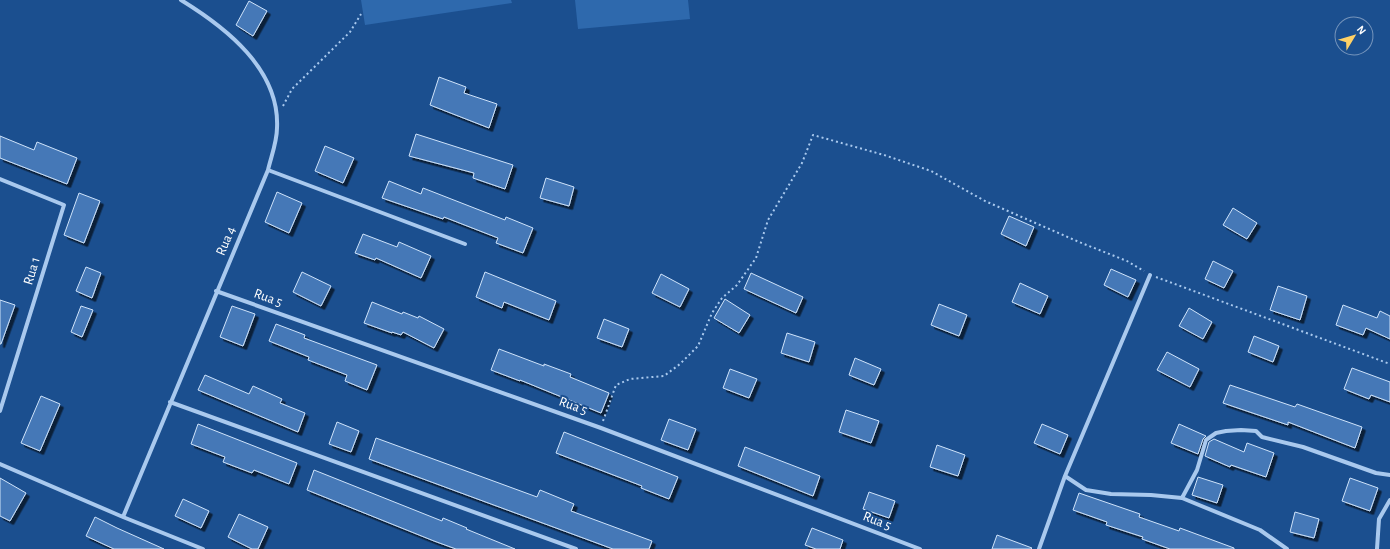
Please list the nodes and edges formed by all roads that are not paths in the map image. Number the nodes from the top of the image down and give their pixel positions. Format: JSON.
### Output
{"nodes":[{"id":1,"x":181,"y":0,"type":"edge"},
{"id":2,"x":268,"y":170,"type":"junction"},
{"id":3,"x":0,"y":179,"type":"edge"},
{"id":4,"x":465,"y":244,"type":"dead end"},
{"id":5,"x":1150,"y":275,"type":"road end"},
{"id":6,"x":216,"y":291,"type":"junction"},
{"id":7,"x":170,"y":402,"type":"junction"},
{"id":8,"x":0,"y":411,"type":"edge"},
{"id":9,"x":0,"y":464,"type":"edge"},
{"id":10,"x":1390,"y":474,"type":"edge"},
{"id":11,"x":1065,"y":476,"type":"junction"},
{"id":12,"x":1182,"y":498,"type":"junction"},
{"id":13,"x":1390,"y":500,"type":"edge"},
{"id":14,"x":123,"y":517,"type":"junction"},
{"id":15,"x":202,"y":549,"type":"edge"},
{"id":16,"x":576,"y":549,"type":"edge"},
{"id":17,"x":920,"y":549,"type":"edge"},
{"id":18,"x":1039,"y":549,"type":"edge"},
{"id":19,"x":1287,"y":549,"type":"edge"},
{"id":20,"x":1377,"y":549,"type":"edge"}],
"edges":[{"from":1,"to":2,"type":"street","name":"Rua 4"},
{"from":2,"to":4,"type":"street"},
{"from":2,"to":6,"type":"street","name":"Rua 4"},
{"from":3,"to":8,"type":"street","name":"Rua 1"},
{"from":5,"to":11,"type":"street"},
{"from":6,"to":7,"type":"street","name":"Rua 4"},
{"from":6,"to":17,"type":"street","name":"Rua 5"},
{"from":7,"to":14,"type":"street","name":"Rua 4"},
{"from":7,"to":16,"type":"street"},
{"from":9,"to":14,"type":"street"},
{"from":10,"to":12,"type":"street"},
{"from":11,"to":12,"type":"street"},
{"from":11,"to":18,"type":"street"},
{"from":12,"to":19,"type":"street"},
{"from":13,"to":20,"type":"street"},
{"from":14,"to":15,"type":"street"}]}
